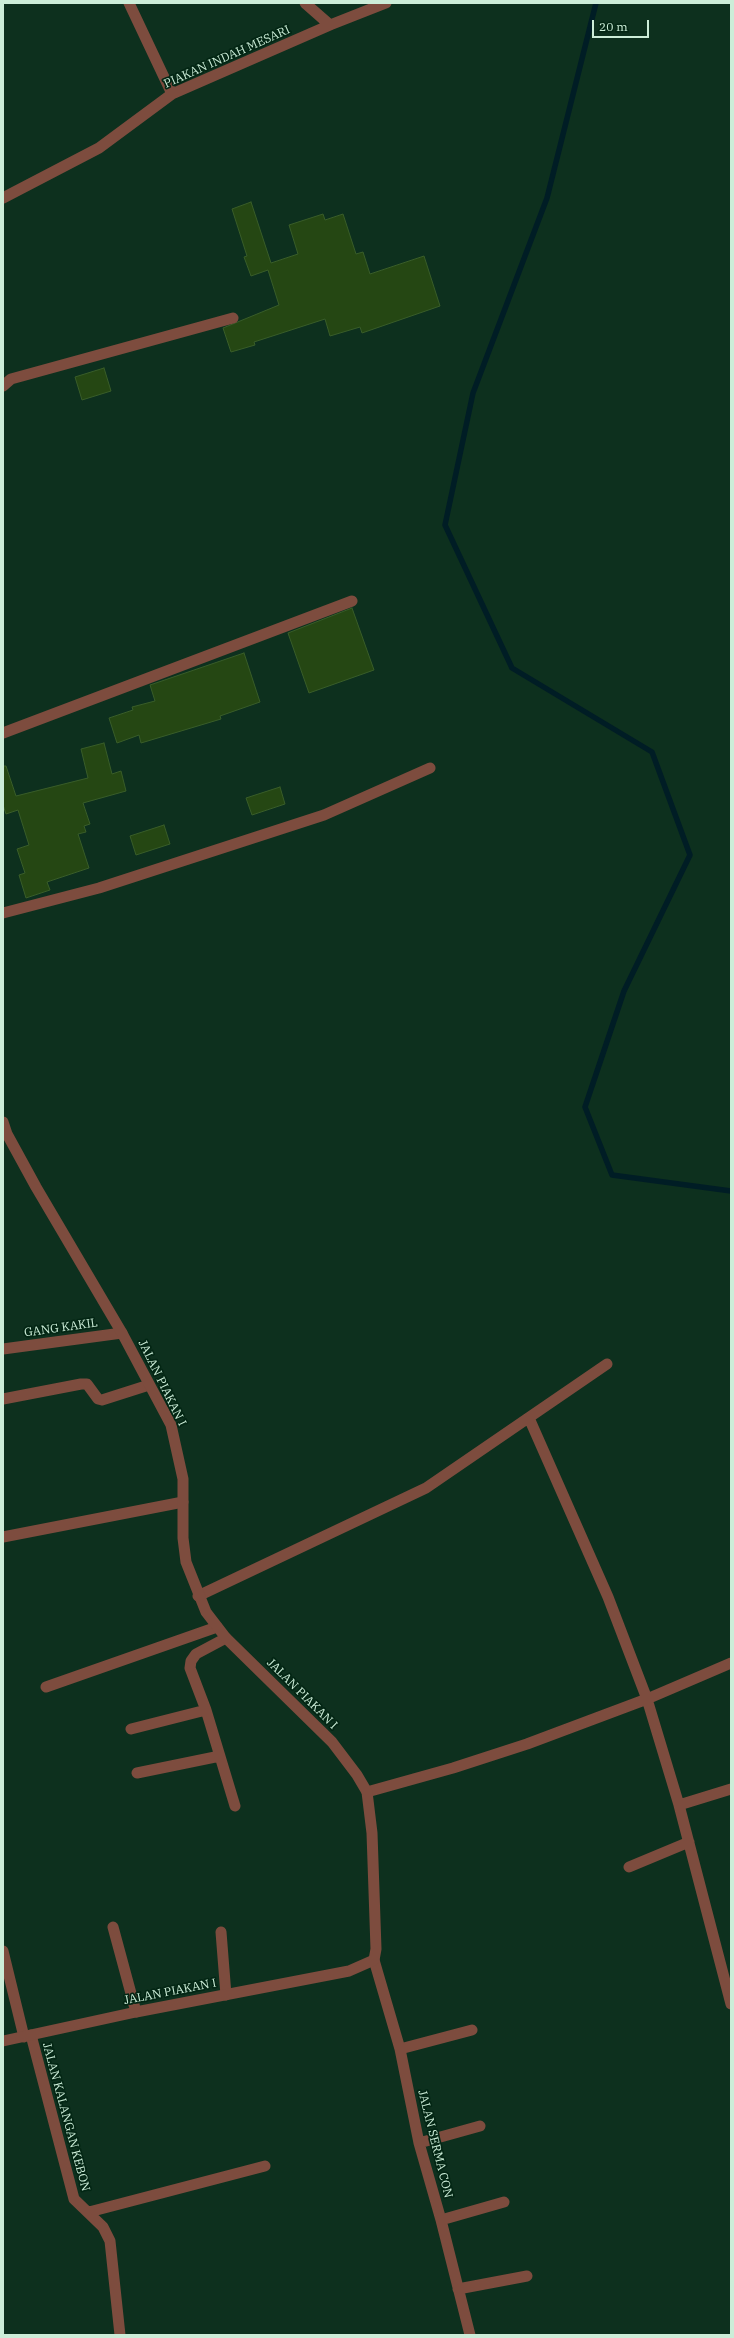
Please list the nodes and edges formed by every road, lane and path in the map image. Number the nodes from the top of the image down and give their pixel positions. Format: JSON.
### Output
{"nodes":[{"id":1,"x":129,"y":3,"type":"edge"},
{"id":2,"x":306,"y":3,"type":"edge"},
{"id":3,"x":386,"y":3,"type":"edge"},
{"id":4,"x":330,"y":25,"type":"junction"},
{"id":5,"x":172,"y":94,"type":"junction"},
{"id":6,"x":3,"y":198,"type":"edge"},
{"id":7,"x":234,"y":318,"type":"dead end"},
{"id":8,"x":3,"y":386,"type":"edge"},
{"id":9,"x":352,"y":601,"type":"dead end"},
{"id":10,"x":3,"y":733,"type":"edge"},
{"id":11,"x":430,"y":768,"type":"dead end"},
{"id":12,"x":3,"y":913,"type":"edge"},
{"id":13,"x":3,"y":1122,"type":"edge"},
{"id":14,"x":122,"y":1333,"type":"junction"},
{"id":15,"x":3,"y":1349,"type":"edge"},
{"id":16,"x":607,"y":1364,"type":"dead end"},
{"id":17,"x":149,"y":1385,"type":"junction"},
{"id":18,"x":3,"y":1399,"type":"edge"},
{"id":19,"x":529,"y":1418,"type":"junction"},
{"id":20,"x":183,"y":1502,"type":"junction"},
{"id":21,"x":3,"y":1537,"type":"edge"},
{"id":22,"x":198,"y":1596,"type":"junction"},
{"id":23,"x":217,"y":1627,"type":"junction"},
{"id":24,"x":226,"y":1638,"type":"junction"},
{"id":25,"x":731,"y":1663,"type":"edge"},
{"id":26,"x":46,"y":1687,"type":"dead end"},
{"id":27,"x":647,"y":1699,"type":"junction"},
{"id":28,"x":206,"y":1710,"type":"junction"},
{"id":29,"x":131,"y":1729,"type":"dead end"},
{"id":30,"x":220,"y":1756,"type":"junction"},
{"id":31,"x":137,"y":1773,"type":"dead end"},
{"id":32,"x":731,"y":1789,"type":"edge"},
{"id":33,"x":367,"y":1792,"type":"junction"},
{"id":34,"x":679,"y":1805,"type":"junction"},
{"id":35,"x":235,"y":1806,"type":"dead end"},
{"id":36,"x":689,"y":1842,"type":"junction"},
{"id":37,"x":629,"y":1867,"type":"dead end"},
{"id":38,"x":113,"y":1927,"type":"dead end"},
{"id":39,"x":221,"y":1932,"type":"dead end"},
{"id":40,"x":3,"y":1951,"type":"edge"},
{"id":41,"x":374,"y":1960,"type":"junction"},
{"id":42,"x":226,"y":1995,"type":"junction"},
{"id":43,"x":731,"y":2004,"type":"edge"},
{"id":44,"x":136,"y":2012,"type":"junction"},
{"id":45,"x":472,"y":2030,"type":"dead end"},
{"id":46,"x":27,"y":2036,"type":"junction"},
{"id":47,"x":3,"y":2041,"type":"edge"},
{"id":48,"x":400,"y":2049,"type":"junction"},
{"id":49,"x":480,"y":2126,"type":"dead end"},
{"id":50,"x":419,"y":2143,"type":"junction"},
{"id":51,"x":264,"y":2166,"type":"dead end"},
{"id":52,"x":504,"y":2202,"type":"dead end"},
{"id":53,"x":89,"y":2212,"type":"junction"},
{"id":54,"x":441,"y":2220,"type":"junction"},
{"id":55,"x":527,"y":2276,"type":"dead end"},
{"id":56,"x":458,"y":2289,"type":"junction"},
{"id":57,"x":120,"y":2335,"type":"edge"},
{"id":58,"x":470,"y":2335,"type":"edge"}],
"edges":[{"from":1,"to":5,"type":"street"},
{"from":2,"to":4,"type":"street"},
{"from":3,"to":4,"type":"street","name":"PIAKAN INDAH MESARI"},
{"from":4,"to":5,"type":"street","name":"PIAKAN INDAH MESARI"},
{"from":5,"to":6,"type":"street","name":"PIAKAN INDAH MESARI"},
{"from":7,"to":8,"type":"street"},
{"from":9,"to":10,"type":"street"},
{"from":11,"to":12,"type":"street"},
{"from":13,"to":14,"type":"street","name":"JALAN PIAKAN I"},
{"from":14,"to":15,"type":"street","name":"GANG KAKIL"},
{"from":14,"to":17,"type":"street","name":"JALAN PIAKAN I"},
{"from":16,"to":19,"type":"street"},
{"from":17,"to":18,"type":"street"},
{"from":17,"to":20,"type":"street","name":"JALAN PIAKAN I"},
{"from":19,"to":22,"type":"street"},
{"from":19,"to":27,"type":"street"},
{"from":20,"to":21,"type":"street"},
{"from":20,"to":22,"type":"street","name":"JALAN PIAKAN I"},
{"from":22,"to":23,"type":"street","name":"JALAN PIAKAN I"},
{"from":23,"to":24,"type":"street","name":"JALAN PIAKAN I"},
{"from":23,"to":26,"type":"street"},
{"from":24,"to":28,"type":"street"},
{"from":24,"to":33,"type":"street","name":"JALAN PIAKAN I"},
{"from":25,"to":27,"type":"street"},
{"from":27,"to":33,"type":"street"},
{"from":27,"to":34,"type":"street"},
{"from":28,"to":29,"type":"street"},
{"from":28,"to":30,"type":"street"},
{"from":30,"to":31,"type":"street"},
{"from":30,"to":35,"type":"street"},
{"from":32,"to":34,"type":"street"},
{"from":33,"to":41,"type":"street","name":"JALAN PIAKAN I"},
{"from":34,"to":36,"type":"street"},
{"from":36,"to":37,"type":"street"},
{"from":36,"to":43,"type":"street"},
{"from":38,"to":44,"type":"street"},
{"from":39,"to":42,"type":"street"},
{"from":40,"to":46,"type":"street","name":"JALAN KALANGAN KEBON"},
{"from":41,"to":42,"type":"street","name":"JALAN PIAKAN I"},
{"from":41,"to":48,"type":"street","name":"JALAN SERMA CON"},
{"from":42,"to":44,"type":"street","name":"JALAN PIAKAN I"},
{"from":44,"to":46,"type":"street","name":"JALAN PIAKAN I"},
{"from":45,"to":48,"type":"street"},
{"from":46,"to":47,"type":"street","name":"JALAN PIAKAN I"},
{"from":46,"to":53,"type":"street","name":"JALAN KALANGAN KEBON"},
{"from":48,"to":50,"type":"street","name":"JALAN SERMA CON"},
{"from":49,"to":50,"type":"street"},
{"from":50,"to":54,"type":"street","name":"JALAN SERMA CON"},
{"from":51,"to":53,"type":"street"},
{"from":52,"to":54,"type":"street"},
{"from":53,"to":57,"type":"street","name":"JALAN KALANGAN KEBON"},
{"from":54,"to":56,"type":"street","name":"JALAN SERMA CON"},
{"from":55,"to":56,"type":"street"},
{"from":56,"to":58,"type":"street","name":"JALAN SERMA CON"}]}
